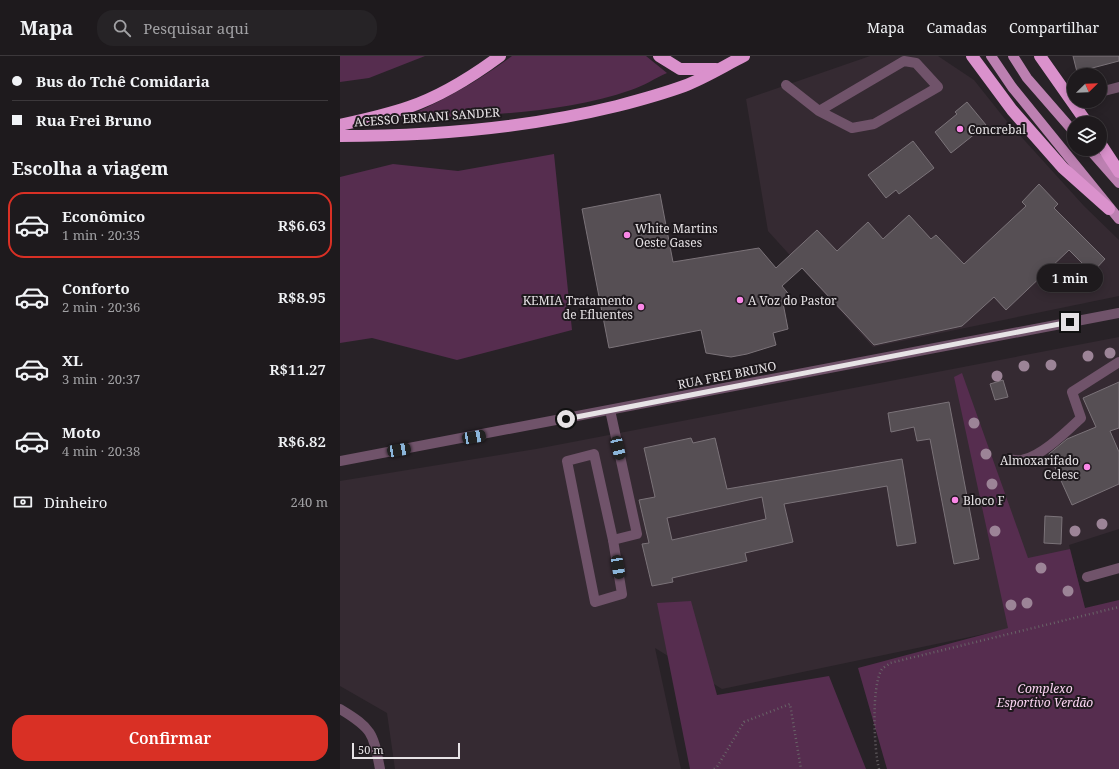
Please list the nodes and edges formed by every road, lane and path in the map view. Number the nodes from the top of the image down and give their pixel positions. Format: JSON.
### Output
{"nodes":[{"id":1,"x":500,"y":56,"type":"edge"},
{"id":2,"x":659,"y":56,"type":"edge"},
{"id":3,"x":744,"y":56,"type":"edge"},
{"id":4,"x":972,"y":56,"type":"edge"},
{"id":5,"x":991,"y":56,"type":"edge"},
{"id":6,"x":1013,"y":56,"type":"edge"},
{"id":7,"x":1040,"y":56,"type":"edge"},
{"id":8,"x":719,"y":69,"type":"junction"},
{"id":9,"x":786,"y":85,"type":"dead end"},
{"id":10,"x":1119,"y":88,"type":"edge"},
{"id":11,"x":1107,"y":91,"type":"edge"},
{"id":12,"x":1067,"y":92,"type":"edge"},
{"id":13,"x":819,"y":111,"type":"junction"},
{"id":14,"x":1067,"y":124,"type":"edge"},
{"id":15,"x":340,"y":125,"type":"edge"},
{"id":16,"x":340,"y":136,"type":"edge"},
{"id":17,"x":1107,"y":154,"type":"edge"},
{"id":18,"x":1095,"y":156,"type":"edge"},
{"id":19,"x":1119,"y":172,"type":"edge"},
{"id":20,"x":1119,"y":183,"type":"edge"},
{"id":21,"x":1110,"y":208,"type":"junction"},
{"id":22,"x":1119,"y":219,"type":"edge"},
{"id":23,"x":1119,"y":313,"type":"edge"},
{"id":24,"x":1119,"y":362,"type":"edge"},
{"id":25,"x":610,"y":410,"type":"junction"},
{"id":26,"x":1010,"y":459,"type":"dead end"},
{"id":27,"x":340,"y":461,"type":"edge"},
{"id":28,"x":613,"y":540,"type":"junction"},
{"id":29,"x":1119,"y":568,"type":"edge"},
{"id":30,"x":1087,"y":577,"type":"dead end"},
{"id":31,"x":1119,"y":607,"type":"edge"},
{"id":32,"x":340,"y":709,"type":"edge"},
{"id":33,"x":380,"y":769,"type":"edge"},
{"id":34,"x":714,"y":769,"type":"edge"},
{"id":35,"x":801,"y":769,"type":"edge"},
{"id":36,"x":879,"y":769,"type":"edge"}],
"edges":[{"from":1,"to":15,"type":"highway","name":"ACESSO ERNANI SANDER"},
{"from":2,"to":8,"type":"highway"},
{"from":3,"to":8,"type":"highway","name":"ACESSO ERNANI SANDER"},
{"from":4,"to":21,"type":"highway"},
{"from":5,"to":21,"type":"main road"},
{"from":6,"to":14,"type":"main road"},
{"from":7,"to":12,"type":"highway"},
{"from":8,"to":16,"type":"highway","name":"ACESSO ERNANI SANDER"},
{"from":9,"to":13,"type":"street"},
{"from":10,"to":11,"type":"street"},
{"from":13,"to":13,"type":"street"},
{"from":17,"to":19,"type":"highway"},
{"from":18,"to":20,"type":"main road"},
{"from":21,"to":22,"type":"main road"},
{"from":23,"to":25,"type":"street","name":"RUA FREI BRUNO"},
{"from":24,"to":26,"type":"street"},
{"from":25,"to":27,"type":"street","name":"RUA FREI BRUNO"},
{"from":25,"to":28,"type":"street"},
{"from":28,"to":28,"type":"street"},
{"from":29,"to":30,"type":"street"},
{"from":31,"to":36,"type":"path"},
{"from":32,"to":33,"type":"street"},
{"from":34,"to":35,"type":"path"}]}
